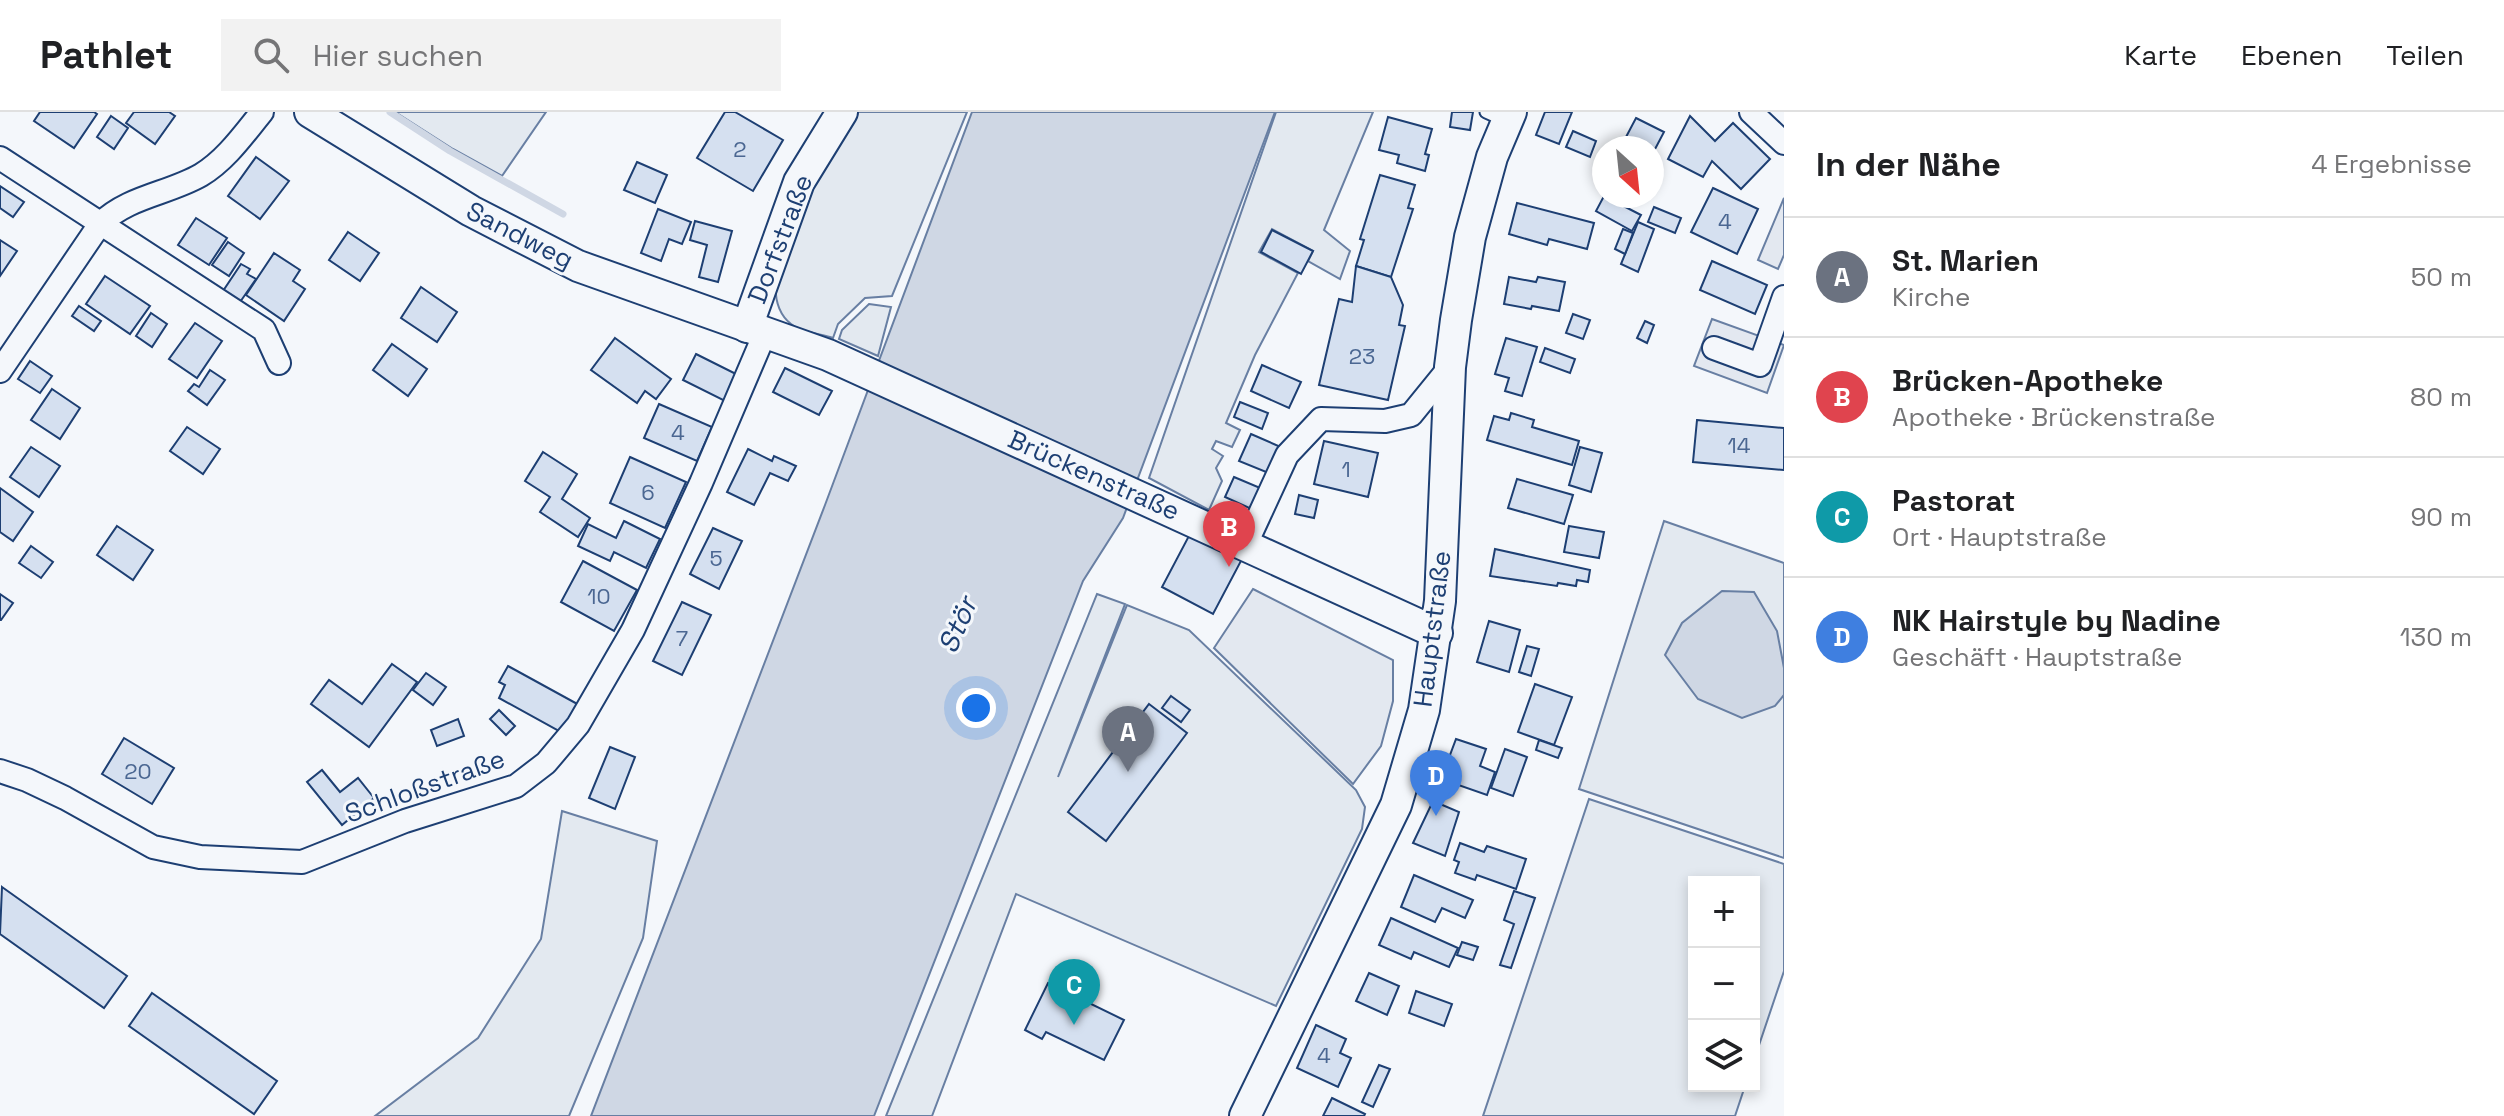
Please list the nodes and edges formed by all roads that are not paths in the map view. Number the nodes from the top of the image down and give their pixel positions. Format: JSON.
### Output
{"nodes":[{"id":1,"x":262,"y":112,"type":"edge"},
{"id":2,"x":310,"y":112,"type":"edge"},
{"id":3,"x":842,"y":112,"type":"edge"},
{"id":4,"x":1751,"y":112,"type":"edge"},
{"id":5,"x":1501,"y":115,"type":"edge"},
{"id":6,"x":1784,"y":143,"type":"edge"},
{"id":7,"x":0,"y":158,"type":"edge"},
{"id":8,"x":100,"y":224,"type":"junction"},
{"id":9,"x":1784,"y":297,"type":"edge"},
{"id":10,"x":756,"y":330,"type":"junction"},
{"id":11,"x":1714,"y":348,"type":"dead end"},
{"id":12,"x":279,"y":363,"type":"dead end"},
{"id":13,"x":1450,"y":367,"type":"junction"},
{"id":14,"x":0,"y":371,"type":"edge"},
{"id":15,"x":1246,"y":544,"type":"junction"},
{"id":16,"x":1437,"y":633,"type":"junction"},
{"id":17,"x":0,"y":771,"type":"edge"},
{"id":18,"x":1245,"y":1116,"type":"edge"}],
"edges":[{"from":1,"to":8,"type":"street"},
{"from":2,"to":10,"type":"street","name":"Sandweg"},
{"from":3,"to":10,"type":"street","name":"Dorfstraße"},
{"from":4,"to":6,"type":"street"},
{"from":5,"to":13,"type":"street","name":"Hauptstraße"},
{"from":7,"to":8,"type":"street"},
{"from":8,"to":12,"type":"street"},
{"from":8,"to":14,"type":"street"},
{"from":9,"to":11,"type":"street"},
{"from":10,"to":15,"type":"street","name":"Brückenstraße"},
{"from":10,"to":17,"type":"street","name":"Schloßstraße"},
{"from":13,"to":15,"type":"street"},
{"from":13,"to":16,"type":"street","name":"Hauptstraße"},
{"from":15,"to":16,"type":"street","name":"Brückenstraße"},
{"from":16,"to":18,"type":"street","name":"Hauptstraße"}]}
